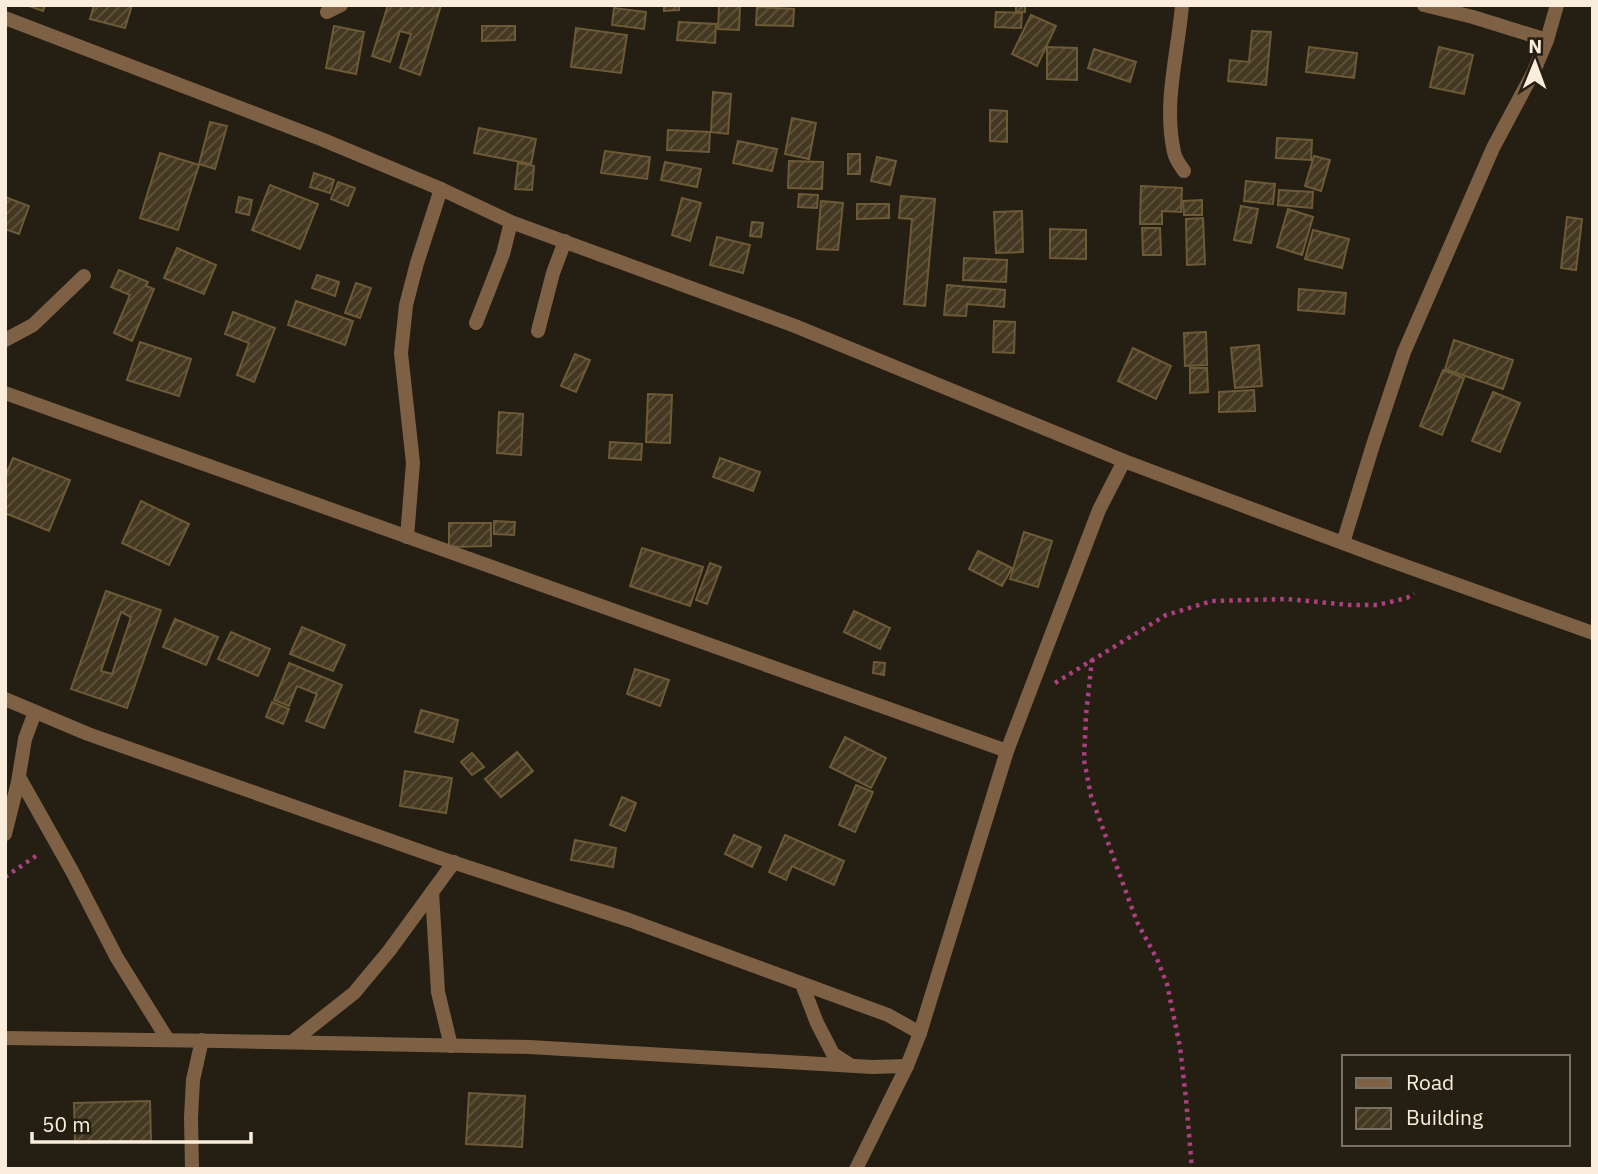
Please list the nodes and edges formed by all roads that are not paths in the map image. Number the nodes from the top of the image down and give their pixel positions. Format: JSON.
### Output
{"nodes":[{"id":1,"x":341,"y":5,"type":"edge"},
{"id":2,"x":1182,"y":5,"type":"edge"},
{"id":3,"x":1424,"y":5,"type":"edge"},
{"id":4,"x":1558,"y":5,"type":"edge"},
{"id":5,"x":327,"y":12,"type":"dead end"},
{"id":6,"x":5,"y":18,"type":"edge"},
{"id":7,"x":1547,"y":40,"type":"junction"},
{"id":8,"x":1184,"y":171,"type":"dead end"},
{"id":9,"x":441,"y":189,"type":"junction"},
{"id":10,"x":511,"y":222,"type":"junction"},
{"id":11,"x":565,"y":241,"type":"junction"},
{"id":12,"x":84,"y":276,"type":"dead end"},
{"id":13,"x":476,"y":323,"type":"dead end"},
{"id":14,"x":538,"y":331,"type":"dead end"},
{"id":15,"x":5,"y":340,"type":"edge"},
{"id":16,"x":5,"y":393,"type":"edge"},
{"id":17,"x":1124,"y":461,"type":"junction"},
{"id":18,"x":407,"y":537,"type":"junction"},
{"id":19,"x":1343,"y":543,"type":"junction"},
{"id":20,"x":1593,"y":633,"type":"edge"},
{"id":21,"x":5,"y":699,"type":"edge"},
{"id":22,"x":35,"y":712,"type":"junction"},
{"id":23,"x":1007,"y":751,"type":"junction"},
{"id":24,"x":19,"y":777,"type":"junction"},
{"id":25,"x":5,"y":834,"type":"edge"},
{"id":26,"x":454,"y":862,"type":"junction"},
{"id":27,"x":432,"y":892,"type":"junction"},
{"id":28,"x":802,"y":984,"type":"junction"},
{"id":29,"x":920,"y":1033,"type":"junction"},
{"id":30,"x":5,"y":1038,"type":"edge"},
{"id":31,"x":168,"y":1040,"type":"junction"},
{"id":32,"x":202,"y":1040,"type":"junction"},
{"id":33,"x":292,"y":1042,"type":"junction"},
{"id":34,"x":451,"y":1046,"type":"junction"},
{"id":35,"x":851,"y":1066,"type":"junction"},
{"id":36,"x":907,"y":1066,"type":"junction"},
{"id":37,"x":192,"y":1169,"type":"edge"},
{"id":38,"x":856,"y":1169,"type":"edge"}],
"edges":[{"from":1,"to":5,"type":"street"},
{"from":2,"to":8,"type":"street"},
{"from":3,"to":7,"type":"street"},
{"from":4,"to":7,"type":"street"},
{"from":6,"to":9,"type":"street"},
{"from":7,"to":19,"type":"street"},
{"from":9,"to":10,"type":"street"},
{"from":9,"to":18,"type":"street"},
{"from":10,"to":11,"type":"street"},
{"from":10,"to":13,"type":"street"},
{"from":11,"to":14,"type":"street"},
{"from":11,"to":17,"type":"street"},
{"from":12,"to":15,"type":"street"},
{"from":16,"to":18,"type":"street"},
{"from":17,"to":19,"type":"street"},
{"from":17,"to":23,"type":"street"},
{"from":18,"to":23,"type":"street"},
{"from":19,"to":20,"type":"street"},
{"from":21,"to":22,"type":"street"},
{"from":22,"to":24,"type":"street"},
{"from":22,"to":26,"type":"street"},
{"from":23,"to":29,"type":"street"},
{"from":24,"to":25,"type":"street"},
{"from":24,"to":31,"type":"street"},
{"from":26,"to":27,"type":"street"},
{"from":26,"to":28,"type":"street"},
{"from":27,"to":33,"type":"street"},
{"from":27,"to":34,"type":"street"},
{"from":28,"to":29,"type":"street"},
{"from":28,"to":35,"type":"street"},
{"from":29,"to":36,"type":"street"},
{"from":30,"to":31,"type":"street"},
{"from":31,"to":32,"type":"street"},
{"from":32,"to":33,"type":"street"},
{"from":32,"to":37,"type":"street"},
{"from":33,"to":34,"type":"street"},
{"from":34,"to":35,"type":"street"},
{"from":35,"to":36,"type":"street"},
{"from":36,"to":38,"type":"street"}]}
